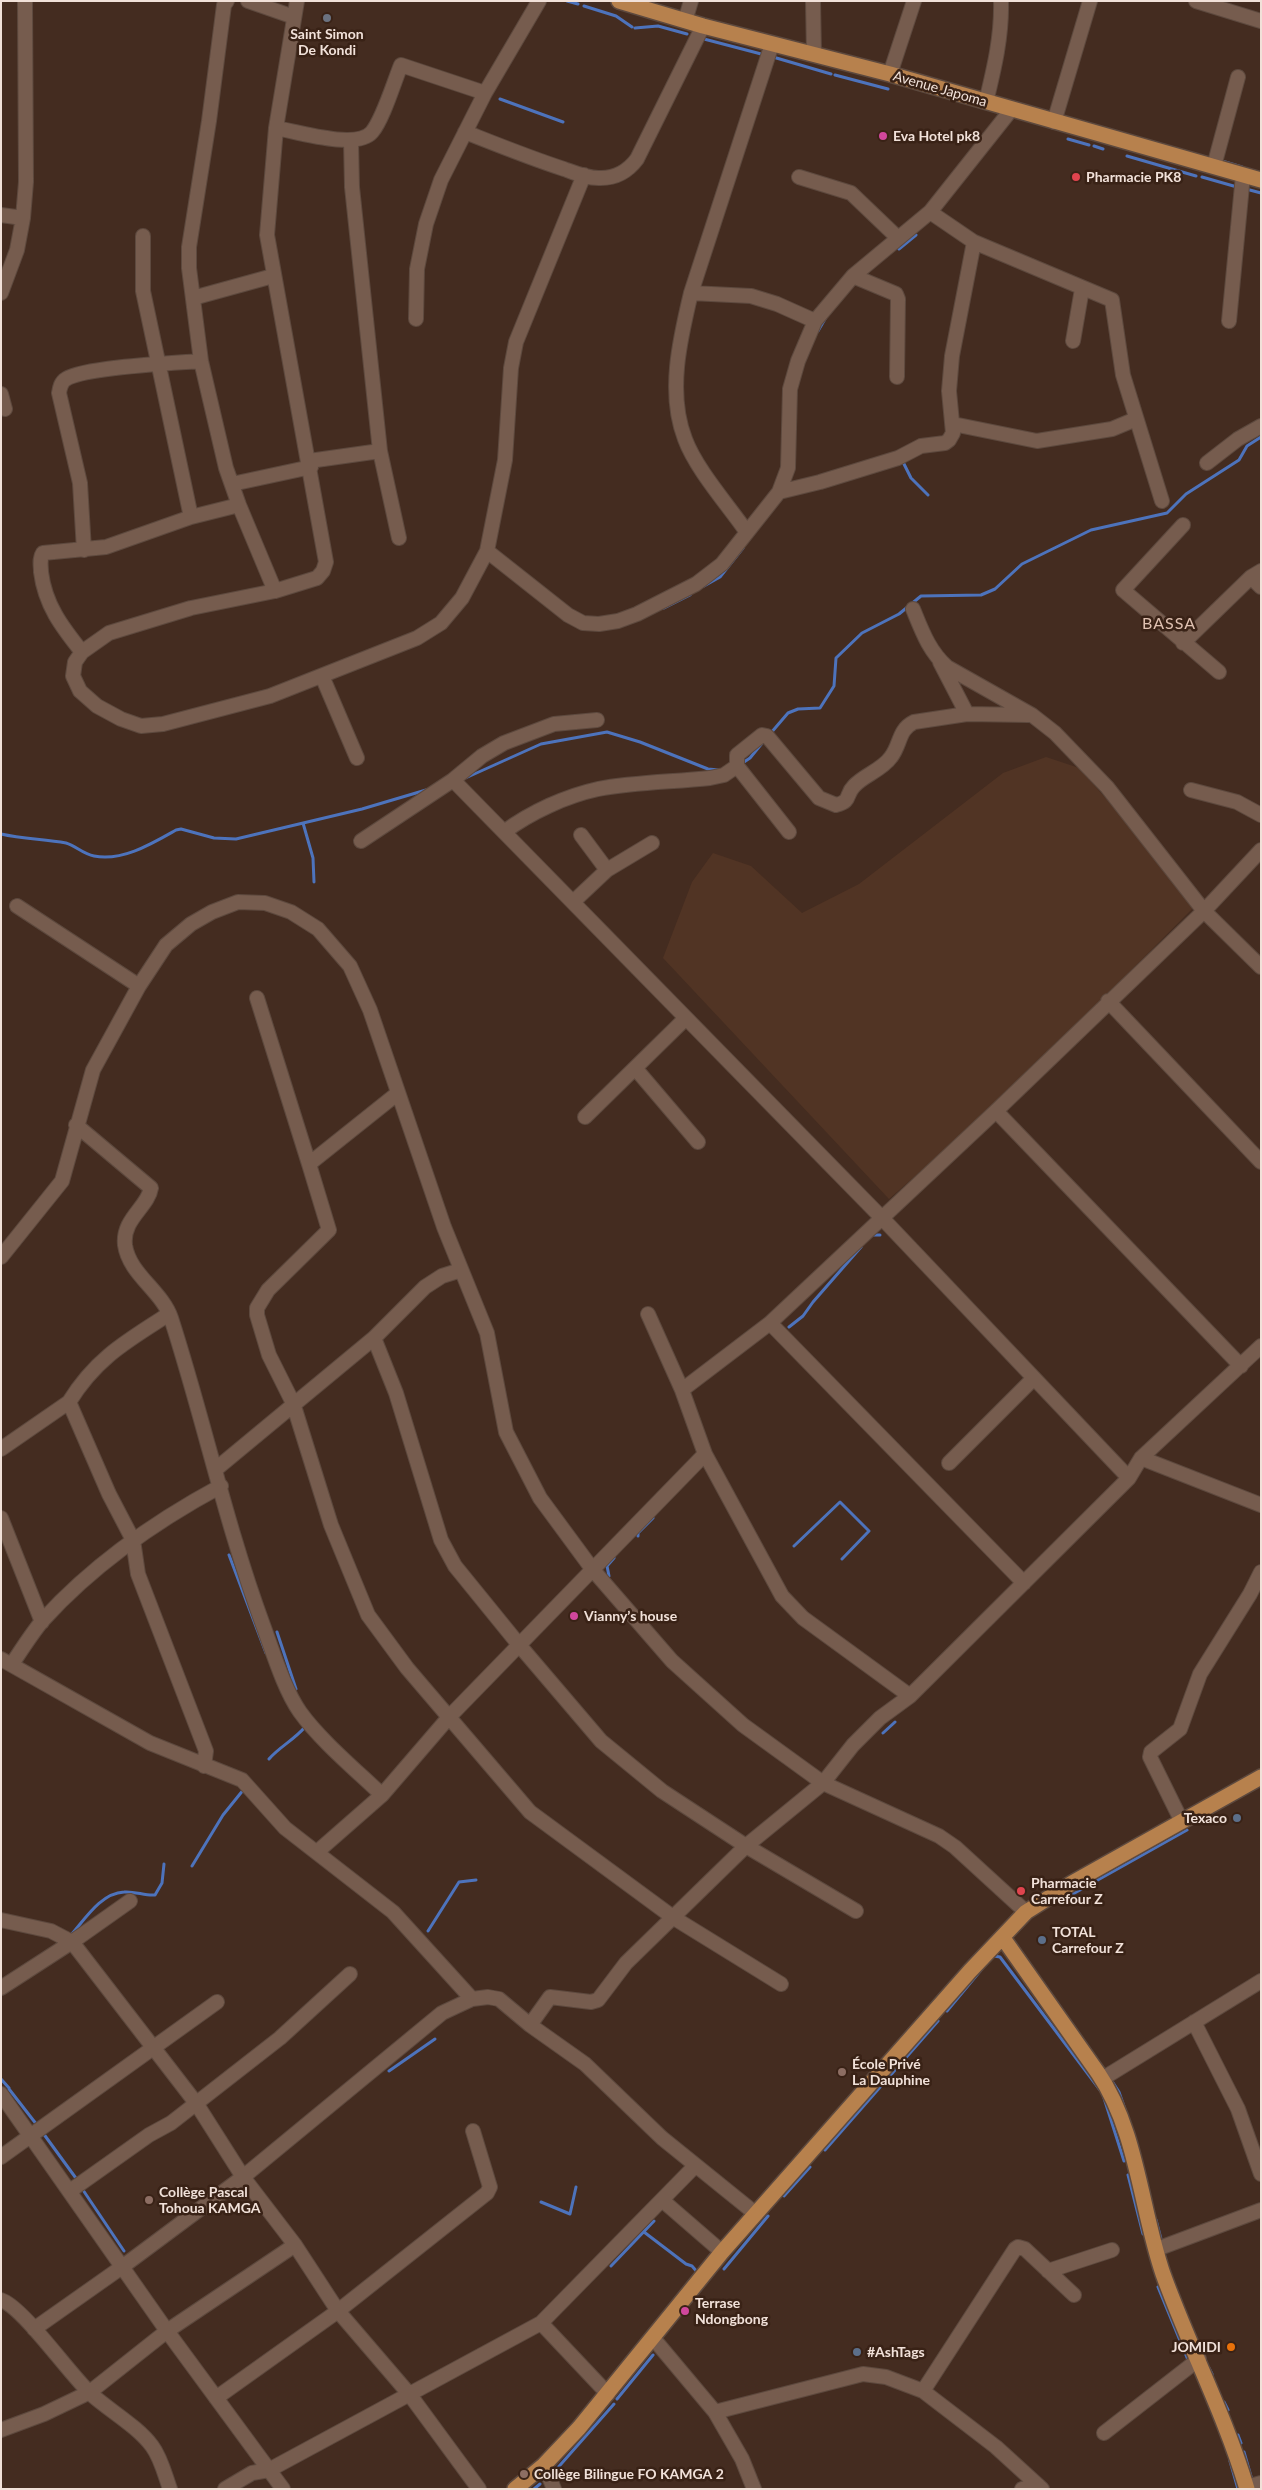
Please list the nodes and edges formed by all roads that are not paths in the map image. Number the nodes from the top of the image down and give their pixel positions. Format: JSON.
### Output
{"nodes":[{"id":1,"x":25,"y":1,"type":"edge"},
{"id":2,"x":227,"y":1,"type":"edge"},
{"id":3,"x":248,"y":1,"type":"edge"},
{"id":4,"x":296,"y":1,"type":"edge"},
{"id":5,"x":539,"y":1,"type":"edge"},
{"id":6,"x":619,"y":1,"type":"edge"},
{"id":7,"x":691,"y":1,"type":"edge"},
{"id":8,"x":813,"y":1,"type":"edge"},
{"id":9,"x":914,"y":1,"type":"edge"},
{"id":10,"x":1001,"y":1,"type":"edge"},
{"id":11,"x":1090,"y":1,"type":"edge"},
{"id":12,"x":1196,"y":1,"type":"edge"},
{"id":13,"x":294,"y":17,"type":"junction"},
{"id":14,"x":685,"y":21,"type":"junction"},
{"id":15,"x":1261,"y":21,"type":"edge"},
{"id":16,"x":702,"y":26,"type":"junction"},
{"id":17,"x":772,"y":44,"type":"junction"},
{"id":18,"x":814,"y":54,"type":"junction"},
{"id":19,"x":890,"y":74,"type":"junction"},
{"id":20,"x":1238,"y":77,"type":"dead end"},
{"id":21,"x":485,"y":93,"type":"junction"},
{"id":22,"x":986,"y":102,"type":"junction"},
{"id":23,"x":1011,"y":110,"type":"junction"},
{"id":24,"x":1054,"y":122,"type":"junction"},
{"id":25,"x":276,"y":128,"type":"junction"},
{"id":26,"x":465,"y":132,"type":"junction"},
{"id":27,"x":351,"y":141,"type":"junction"},
{"id":28,"x":1214,"y":166,"type":"junction"},
{"id":29,"x":584,"y":175,"type":"junction"},
{"id":30,"x":1243,"y":175,"type":"junction"},
{"id":31,"x":799,"y":177,"type":"dead end"},
{"id":32,"x":1261,"y":180,"type":"edge"},
{"id":33,"x":930,"y":212,"type":"junction"},
{"id":34,"x":1,"y":214,"type":"edge"},
{"id":35,"x":23,"y":218,"type":"junction"},
{"id":36,"x":143,"y":236,"type":"dead end"},
{"id":37,"x":898,"y":238,"type":"junction"},
{"id":38,"x":974,"y":242,"type":"junction"},
{"id":39,"x":273,"y":276,"type":"junction"},
{"id":40,"x":853,"y":276,"type":"junction"},
{"id":41,"x":1082,"y":289,"type":"junction"},
{"id":42,"x":1,"y":293,"type":"edge"},
{"id":43,"x":691,"y":293,"type":"junction"},
{"id":44,"x":193,"y":298,"type":"junction"},
{"id":45,"x":416,"y":319,"type":"dead end"},
{"id":46,"x":816,"y":321,"type":"junction"},
{"id":47,"x":1229,"y":322,"type":"dead end"},
{"id":48,"x":1072,"y":340,"type":"dead end"},
{"id":49,"x":201,"y":361,"type":"junction"},
{"id":50,"x":158,"y":364,"type":"junction"},
{"id":51,"x":897,"y":377,"type":"dead end"},
{"id":52,"x":1,"y":394,"type":"edge"},
{"id":53,"x":5,"y":409,"type":"dead end"},
{"id":54,"x":1136,"y":419,"type":"junction"},
{"id":55,"x":953,"y":424,"type":"junction"},
{"id":56,"x":1261,"y":426,"type":"edge"},
{"id":57,"x":380,"y":451,"type":"junction"},
{"id":58,"x":1207,"y":463,"type":"dead end"},
{"id":59,"x":310,"y":464,"type":"junction"},
{"id":60,"x":232,"y":484,"type":"junction"},
{"id":61,"x":779,"y":492,"type":"junction"},
{"id":62,"x":1162,"y":501,"type":"dead end"},
{"id":63,"x":239,"y":505,"type":"junction"},
{"id":64,"x":191,"y":517,"type":"junction"},
{"id":65,"x":1182,"y":525,"type":"dead end"},
{"id":66,"x":746,"y":531,"type":"junction"},
{"id":67,"x":399,"y":538,"type":"dead end"},
{"id":68,"x":84,"y":550,"type":"junction"},
{"id":69,"x":487,"y":552,"type":"junction"},
{"id":70,"x":1258,"y":578,"type":"edge"},
{"id":71,"x":275,"y":591,"type":"junction"},
{"id":72,"x":913,"y":609,"type":"dead end"},
{"id":73,"x":1183,"y":643,"type":"junction"},
{"id":74,"x":930,"y":648,"type":"junction"},
{"id":75,"x":82,"y":652,"type":"junction"},
{"id":76,"x":1219,"y":672,"type":"dead end"},
{"id":77,"x":322,"y":676,"type":"junction"},
{"id":78,"x":967,"y":714,"type":"junction"},
{"id":79,"x":1032,"y":715,"type":"junction"},
{"id":80,"x":596,"y":720,"type":"dead end"},
{"id":81,"x":357,"y":758,"type":"dead end"},
{"id":82,"x":737,"y":766,"type":"junction"},
{"id":83,"x":453,"y":780,"type":"junction"},
{"id":84,"x":1191,"y":790,"type":"dead end"},
{"id":85,"x":1261,"y":815,"type":"edge"},
{"id":86,"x":504,"y":832,"type":"junction"},
{"id":87,"x":789,"y":832,"type":"dead end"},
{"id":88,"x":582,"y":836,"type":"dead end"},
{"id":89,"x":361,"y":841,"type":"dead end"},
{"id":90,"x":652,"y":843,"type":"dead end"},
{"id":91,"x":1261,"y":850,"type":"edge"},
{"id":92,"x":607,"y":870,"type":"junction"},
{"id":93,"x":573,"y":902,"type":"junction"},
{"id":94,"x":17,"y":906,"type":"dead end"},
{"id":95,"x":1204,"y":910,"type":"junction"},
{"id":96,"x":1261,"y":967,"type":"edge"},
{"id":97,"x":139,"y":986,"type":"junction"},
{"id":98,"x":257,"y":998,"type":"dead end"},
{"id":99,"x":1108,"y":1001,"type":"junction"},
{"id":100,"x":686,"y":1018,"type":"junction"},
{"id":101,"x":635,"y":1068,"type":"junction"},
{"id":102,"x":398,"y":1093,"type":"junction"},
{"id":103,"x":996,"y":1111,"type":"junction"},
{"id":104,"x":585,"y":1117,"type":"dead end"},
{"id":105,"x":76,"y":1125,"type":"junction"},
{"id":106,"x":698,"y":1142,"type":"dead end"},
{"id":107,"x":1261,"y":1162,"type":"edge"},
{"id":108,"x":309,"y":1164,"type":"junction"},
{"id":109,"x":882,"y":1218,"type":"junction"},
{"id":110,"x":1,"y":1257,"type":"edge"},
{"id":111,"x":462,"y":1270,"type":"junction"},
{"id":112,"x":169,"y":1314,"type":"junction"},
{"id":113,"x":648,"y":1314,"type":"dead end"},
{"id":114,"x":770,"y":1323,"type":"junction"},
{"id":115,"x":374,"y":1338,"type":"junction"},
{"id":116,"x":1261,"y":1346,"type":"edge"},
{"id":117,"x":1241,"y":1366,"type":"junction"},
{"id":118,"x":1034,"y":1378,"type":"junction"},
{"id":119,"x":682,"y":1390,"type":"junction"},
{"id":120,"x":69,"y":1402,"type":"junction"},
{"id":121,"x":293,"y":1403,"type":"junction"},
{"id":122,"x":1,"y":1449,"type":"edge"},
{"id":123,"x":705,"y":1454,"type":"junction"},
{"id":124,"x":1141,"y":1458,"type":"junction"},
{"id":125,"x":949,"y":1463,"type":"dead end"},
{"id":126,"x":216,"y":1469,"type":"junction"},
{"id":127,"x":1129,"y":1478,"type":"junction"},
{"id":128,"x":220,"y":1486,"type":"junction"},
{"id":129,"x":1261,"y":1505,"type":"edge"},
{"id":130,"x":1,"y":1518,"type":"edge"},
{"id":131,"x":133,"y":1540,"type":"junction"},
{"id":132,"x":593,"y":1570,"type":"junction"},
{"id":133,"x":1261,"y":1572,"type":"edge"},
{"id":134,"x":1024,"y":1583,"type":"junction"},
{"id":135,"x":42,"y":1622,"type":"junction"},
{"id":136,"x":520,"y":1646,"type":"junction"},
{"id":137,"x":6,"y":1661,"type":"edge"},
{"id":138,"x":910,"y":1696,"type":"junction"},
{"id":139,"x":450,"y":1716,"type":"junction"},
{"id":140,"x":204,"y":1766,"type":"junction"},
{"id":141,"x":1261,"y":1777,"type":"edge"},
{"id":142,"x":823,"y":1783,"type":"junction"},
{"id":143,"x":382,"y":1795,"type":"junction"},
{"id":144,"x":1182,"y":1822,"type":"junction"},
{"id":145,"x":746,"y":1846,"type":"junction"},
{"id":146,"x":317,"y":1852,"type":"junction"},
{"id":147,"x":130,"y":1900,"type":"dead end"},
{"id":148,"x":856,"y":1911,"type":"dead end"},
{"id":149,"x":1026,"y":1912,"type":"junction"},
{"id":150,"x":674,"y":1918,"type":"junction"},
{"id":151,"x":1,"y":1920,"type":"edge"},
{"id":152,"x":1003,"y":1938,"type":"junction"},
{"id":153,"x":72,"y":1942,"type":"junction"},
{"id":154,"x":350,"y":1974,"type":"dead end"},
{"id":155,"x":1261,"y":1981,"type":"edge"},
{"id":156,"x":781,"y":1984,"type":"dead end"},
{"id":157,"x":1,"y":1988,"type":"edge"},
{"id":158,"x":472,"y":1999,"type":"junction"},
{"id":159,"x":217,"y":2002,"type":"dead end"},
{"id":160,"x":1194,"y":2022,"type":"junction"},
{"id":161,"x":530,"y":2025,"type":"junction"},
{"id":162,"x":154,"y":2047,"type":"junction"},
{"id":163,"x":1102,"y":2079,"type":"junction"},
{"id":164,"x":1,"y":2094,"type":"edge"},
{"id":165,"x":196,"y":2103,"type":"junction"},
{"id":166,"x":473,"y":2131,"type":"dead end"},
{"id":167,"x":31,"y":2136,"type":"junction"},
{"id":168,"x":1,"y":2157,"type":"edge"},
{"id":169,"x":695,"y":2166,"type":"junction"},
{"id":170,"x":1261,"y":2174,"type":"edge"},
{"id":171,"x":243,"y":2177,"type":"junction"},
{"id":172,"x":70,"y":2191,"type":"junction"},
{"id":173,"x":662,"y":2200,"type":"junction"},
{"id":174,"x":1261,"y":2210,"type":"edge"},
{"id":175,"x":756,"y":2214,"type":"junction"},
{"id":176,"x":295,"y":2245,"type":"junction"},
{"id":177,"x":1158,"y":2249,"type":"junction"},
{"id":178,"x":1112,"y":2250,"type":"dead end"},
{"id":179,"x":722,"y":2252,"type":"junction"},
{"id":180,"x":122,"y":2267,"type":"junction"},
{"id":181,"x":1048,"y":2271,"type":"junction"},
{"id":182,"x":1074,"y":2295,"type":"dead end"},
{"id":183,"x":1,"y":2300,"type":"edge"},
{"id":184,"x":338,"y":2311,"type":"junction"},
{"id":185,"x":541,"y":2324,"type":"junction"},
{"id":186,"x":34,"y":2329,"type":"junction"},
{"id":187,"x":167,"y":2331,"type":"junction"},
{"id":188,"x":653,"y":2338,"type":"junction"},
{"id":189,"x":1199,"y":2359,"type":"junction"},
{"id":190,"x":923,"y":2391,"type":"junction"},
{"id":191,"x":90,"y":2392,"type":"junction"},
{"id":192,"x":608,"y":2394,"type":"junction"},
{"id":193,"x":410,"y":2395,"type":"junction"},
{"id":194,"x":216,"y":2398,"type":"junction"},
{"id":195,"x":714,"y":2412,"type":"junction"},
{"id":196,"x":1,"y":2430,"type":"edge"},
{"id":197,"x":1104,"y":2434,"type":"dead end"},
{"id":198,"x":544,"y":2465,"type":"junction"},
{"id":199,"x":269,"y":2470,"type":"junction"},
{"id":200,"x":1251,"y":2486,"type":"edge"},
{"id":201,"x":1040,"y":2487,"type":"edge"},
{"id":202,"x":170,"y":2489,"type":"edge"},
{"id":203,"x":225,"y":2489,"type":"edge"},
{"id":204,"x":283,"y":2489,"type":"edge"},
{"id":205,"x":479,"y":2489,"type":"edge"},
{"id":206,"x":515,"y":2489,"type":"edge"},
{"id":207,"x":554,"y":2489,"type":"edge"},
{"id":208,"x":754,"y":2489,"type":"edge"},
{"id":209,"x":1022,"y":2489,"type":"edge"}],
"edges":[{"from":1,"to":35,"type":"street"},
{"from":2,"to":44,"type":"street"},
{"from":3,"to":13,"type":"street"},
{"from":4,"to":13,"type":"street"},
{"from":5,"to":21,"type":"street"},
{"from":6,"to":14,"type":"main road","name":"Avenue Japoma"},
{"from":7,"to":14,"type":"street"},
{"from":8,"to":18,"type":"street"},
{"from":9,"to":19,"type":"street"},
{"from":10,"to":22,"type":"street"},
{"from":11,"to":24,"type":"street"},
{"from":12,"to":15,"type":"street"},
{"from":13,"to":25,"type":"street"},
{"from":14,"to":16,"type":"main road","name":"Avenue Japoma"},
{"from":16,"to":17,"type":"main road","name":"Avenue Japoma"},
{"from":16,"to":29,"type":"street"},
{"from":17,"to":18,"type":"main road","name":"Avenue Japoma"},
{"from":17,"to":43,"type":"street"},
{"from":18,"to":19,"type":"main road","name":"Avenue Japoma"},
{"from":19,"to":22,"type":"main road","name":"Avenue Japoma"},
{"from":20,"to":28,"type":"street"},
{"from":21,"to":26,"type":"street"},
{"from":21,"to":27,"type":"street"},
{"from":22,"to":23,"type":"main road","name":"Avenue Japoma"},
{"from":23,"to":24,"type":"main road","name":"Avenue Japoma"},
{"from":23,"to":33,"type":"street"},
{"from":24,"to":28,"type":"main road","name":"Avenue Japoma"},
{"from":25,"to":27,"type":"street"},
{"from":25,"to":39,"type":"street"},
{"from":26,"to":29,"type":"street"},
{"from":26,"to":45,"type":"street"},
{"from":27,"to":57,"type":"street"},
{"from":28,"to":30,"type":"main road","name":"Avenue Japoma"},
{"from":29,"to":69,"type":"street"},
{"from":30,"to":32,"type":"main road","name":"Avenue Japoma"},
{"from":30,"to":47,"type":"street"},
{"from":31,"to":37,"type":"street"},
{"from":33,"to":37,"type":"street"},
{"from":33,"to":38,"type":"street"},
{"from":34,"to":35,"type":"street"},
{"from":35,"to":42,"type":"street"},
{"from":36,"to":50,"type":"street"},
{"from":37,"to":40,"type":"street"},
{"from":38,"to":41,"type":"street"},
{"from":38,"to":55,"type":"street"},
{"from":39,"to":44,"type":"street"},
{"from":39,"to":59,"type":"street"},
{"from":40,"to":46,"type":"street"},
{"from":40,"to":51,"type":"street"},
{"from":41,"to":48,"type":"street"},
{"from":41,"to":54,"type":"street"},
{"from":43,"to":46,"type":"street"},
{"from":43,"to":66,"type":"street"},
{"from":44,"to":49,"type":"street"},
{"from":46,"to":61,"type":"street"},
{"from":49,"to":50,"type":"street"},
{"from":49,"to":60,"type":"street"},
{"from":50,"to":64,"type":"street"},
{"from":50,"to":68,"type":"street"},
{"from":52,"to":53,"type":"street"},
{"from":54,"to":55,"type":"street"},
{"from":54,"to":62,"type":"street"},
{"from":55,"to":61,"type":"street"},
{"from":56,"to":58,"type":"street"},
{"from":57,"to":59,"type":"street"},
{"from":57,"to":67,"type":"street"},
{"from":59,"to":60,"type":"street"},
{"from":59,"to":71,"type":"street"},
{"from":60,"to":63,"type":"street"},
{"from":61,"to":66,"type":"street"},
{"from":63,"to":64,"type":"street"},
{"from":63,"to":71,"type":"street"},
{"from":64,"to":68,"type":"street"},
{"from":65,"to":73,"type":"street"},
{"from":66,"to":69,"type":"street"},
{"from":68,"to":75,"type":"street"},
{"from":69,"to":77,"type":"street"},
{"from":70,"to":73,"type":"street"},
{"from":71,"to":75,"type":"street"},
{"from":72,"to":74,"type":"street"},
{"from":73,"to":76,"type":"street"},
{"from":74,"to":78,"type":"street"},
{"from":74,"to":79,"type":"street"},
{"from":75,"to":77,"type":"street"},
{"from":77,"to":81,"type":"street"},
{"from":78,"to":79,"type":"street"},
{"from":78,"to":82,"type":"street"},
{"from":79,"to":95,"type":"street"},
{"from":80,"to":83,"type":"street"},
{"from":82,"to":86,"type":"street"},
{"from":82,"to":87,"type":"street"},
{"from":83,"to":86,"type":"street"},
{"from":83,"to":89,"type":"street"},
{"from":84,"to":85,"type":"street"},
{"from":86,"to":93,"type":"street"},
{"from":88,"to":92,"type":"street"},
{"from":90,"to":92,"type":"street"},
{"from":91,"to":95,"type":"street"},
{"from":92,"to":93,"type":"street"},
{"from":93,"to":100,"type":"street"},
{"from":94,"to":97,"type":"street"},
{"from":95,"to":96,"type":"street"},
{"from":95,"to":99,"type":"street"},
{"from":97,"to":102,"type":"street"},
{"from":97,"to":105,"type":"street"},
{"from":98,"to":108,"type":"street"},
{"from":99,"to":103,"type":"street"},
{"from":99,"to":107,"type":"street"},
{"from":100,"to":101,"type":"street"},
{"from":100,"to":109,"type":"street"},
{"from":101,"to":104,"type":"street"},
{"from":101,"to":106,"type":"street"},
{"from":102,"to":108,"type":"street"},
{"from":102,"to":111,"type":"street"},
{"from":103,"to":109,"type":"street"},
{"from":103,"to":117,"type":"street"},
{"from":105,"to":110,"type":"street"},
{"from":105,"to":112,"type":"street"},
{"from":108,"to":121,"type":"street"},
{"from":109,"to":114,"type":"street"},
{"from":109,"to":118,"type":"street"},
{"from":111,"to":115,"type":"street"},
{"from":111,"to":132,"type":"street"},
{"from":112,"to":120,"type":"street"},
{"from":112,"to":126,"type":"street"},
{"from":113,"to":119,"type":"street"},
{"from":114,"to":119,"type":"street"},
{"from":114,"to":134,"type":"street"},
{"from":115,"to":121,"type":"street"},
{"from":115,"to":136,"type":"street"},
{"from":116,"to":117,"type":"street"},
{"from":117,"to":124,"type":"street"},
{"from":118,"to":125,"type":"street"},
{"from":118,"to":127,"type":"street"},
{"from":119,"to":123,"type":"street"},
{"from":120,"to":122,"type":"street"},
{"from":120,"to":131,"type":"street"},
{"from":121,"to":126,"type":"street"},
{"from":121,"to":139,"type":"street"},
{"from":123,"to":132,"type":"street"},
{"from":123,"to":138,"type":"street"},
{"from":124,"to":127,"type":"street"},
{"from":124,"to":129,"type":"street"},
{"from":126,"to":128,"type":"street"},
{"from":127,"to":134,"type":"street"},
{"from":128,"to":131,"type":"street"},
{"from":128,"to":143,"type":"street"},
{"from":130,"to":135,"type":"street"},
{"from":131,"to":135,"type":"street"},
{"from":131,"to":140,"type":"street"},
{"from":132,"to":136,"type":"street"},
{"from":132,"to":142,"type":"street"},
{"from":133,"to":144,"type":"street"},
{"from":134,"to":138,"type":"street"},
{"from":135,"to":137,"type":"street"},
{"from":136,"to":139,"type":"street"},
{"from":136,"to":145,"type":"street"},
{"from":137,"to":140,"type":"street"},
{"from":138,"to":142,"type":"street"},
{"from":139,"to":143,"type":"street"},
{"from":139,"to":150,"type":"street"},
{"from":140,"to":146,"type":"street"},
{"from":141,"to":144,"type":"main road"},
{"from":142,"to":145,"type":"street"},
{"from":142,"to":149,"type":"street"},
{"from":143,"to":146,"type":"street"},
{"from":144,"to":149,"type":"main road"},
{"from":145,"to":148,"type":"street"},
{"from":145,"to":150,"type":"street"},
{"from":146,"to":158,"type":"street"},
{"from":147,"to":153,"type":"street"},
{"from":149,"to":152,"type":"main road"},
{"from":150,"to":156,"type":"street"},
{"from":150,"to":161,"type":"street"},
{"from":151,"to":153,"type":"street"},
{"from":152,"to":163,"type":"main road"},
{"from":152,"to":175,"type":"main road"},
{"from":153,"to":157,"type":"street"},
{"from":153,"to":162,"type":"street"},
{"from":154,"to":165,"type":"street"},
{"from":155,"to":160,"type":"street"},
{"from":158,"to":161,"type":"street"},
{"from":158,"to":171,"type":"street"},
{"from":159,"to":162,"type":"street"},
{"from":160,"to":163,"type":"street"},
{"from":160,"to":170,"type":"street"},
{"from":161,"to":169,"type":"street"},
{"from":162,"to":165,"type":"street"},
{"from":162,"to":167,"type":"street"},
{"from":163,"to":177,"type":"main road"},
{"from":164,"to":167,"type":"street"},
{"from":165,"to":171,"type":"street"},
{"from":165,"to":172,"type":"street"},
{"from":166,"to":184,"type":"street"},
{"from":167,"to":168,"type":"street"},
{"from":167,"to":172,"type":"street"},
{"from":169,"to":173,"type":"street"},
{"from":169,"to":175,"type":"street"},
{"from":171,"to":176,"type":"street"},
{"from":171,"to":180,"type":"street"},
{"from":172,"to":180,"type":"street"},
{"from":173,"to":179,"type":"street"},
{"from":173,"to":185,"type":"street"},
{"from":174,"to":177,"type":"street"},
{"from":175,"to":179,"type":"main road"},
{"from":176,"to":184,"type":"street"},
{"from":176,"to":187,"type":"street"},
{"from":177,"to":189,"type":"main road"},
{"from":178,"to":181,"type":"street"},
{"from":179,"to":188,"type":"main road"},
{"from":180,"to":186,"type":"street"},
{"from":180,"to":187,"type":"street"},
{"from":181,"to":182,"type":"street"},
{"from":181,"to":190,"type":"street"},
{"from":183,"to":186,"type":"street"},
{"from":184,"to":193,"type":"street"},
{"from":184,"to":194,"type":"street"},
{"from":185,"to":192,"type":"street"},
{"from":185,"to":193,"type":"street"},
{"from":186,"to":191,"type":"street"},
{"from":187,"to":191,"type":"street"},
{"from":187,"to":194,"type":"street"},
{"from":188,"to":192,"type":"main road"},
{"from":188,"to":195,"type":"street"},
{"from":189,"to":197,"type":"street"},
{"from":189,"to":200,"type":"main road"},
{"from":190,"to":195,"type":"street"},
{"from":190,"to":201,"type":"street"},
{"from":191,"to":196,"type":"street"},
{"from":191,"to":202,"type":"street"},
{"from":192,"to":198,"type":"main road"},
{"from":193,"to":199,"type":"street"},
{"from":193,"to":205,"type":"street"},
{"from":194,"to":199,"type":"street"},
{"from":195,"to":208,"type":"street"},
{"from":198,"to":206,"type":"main road"},
{"from":198,"to":207,"type":"street"},
{"from":199,"to":203,"type":"street"},
{"from":199,"to":204,"type":"street"},
{"from":201,"to":209,"type":"street"}]}
